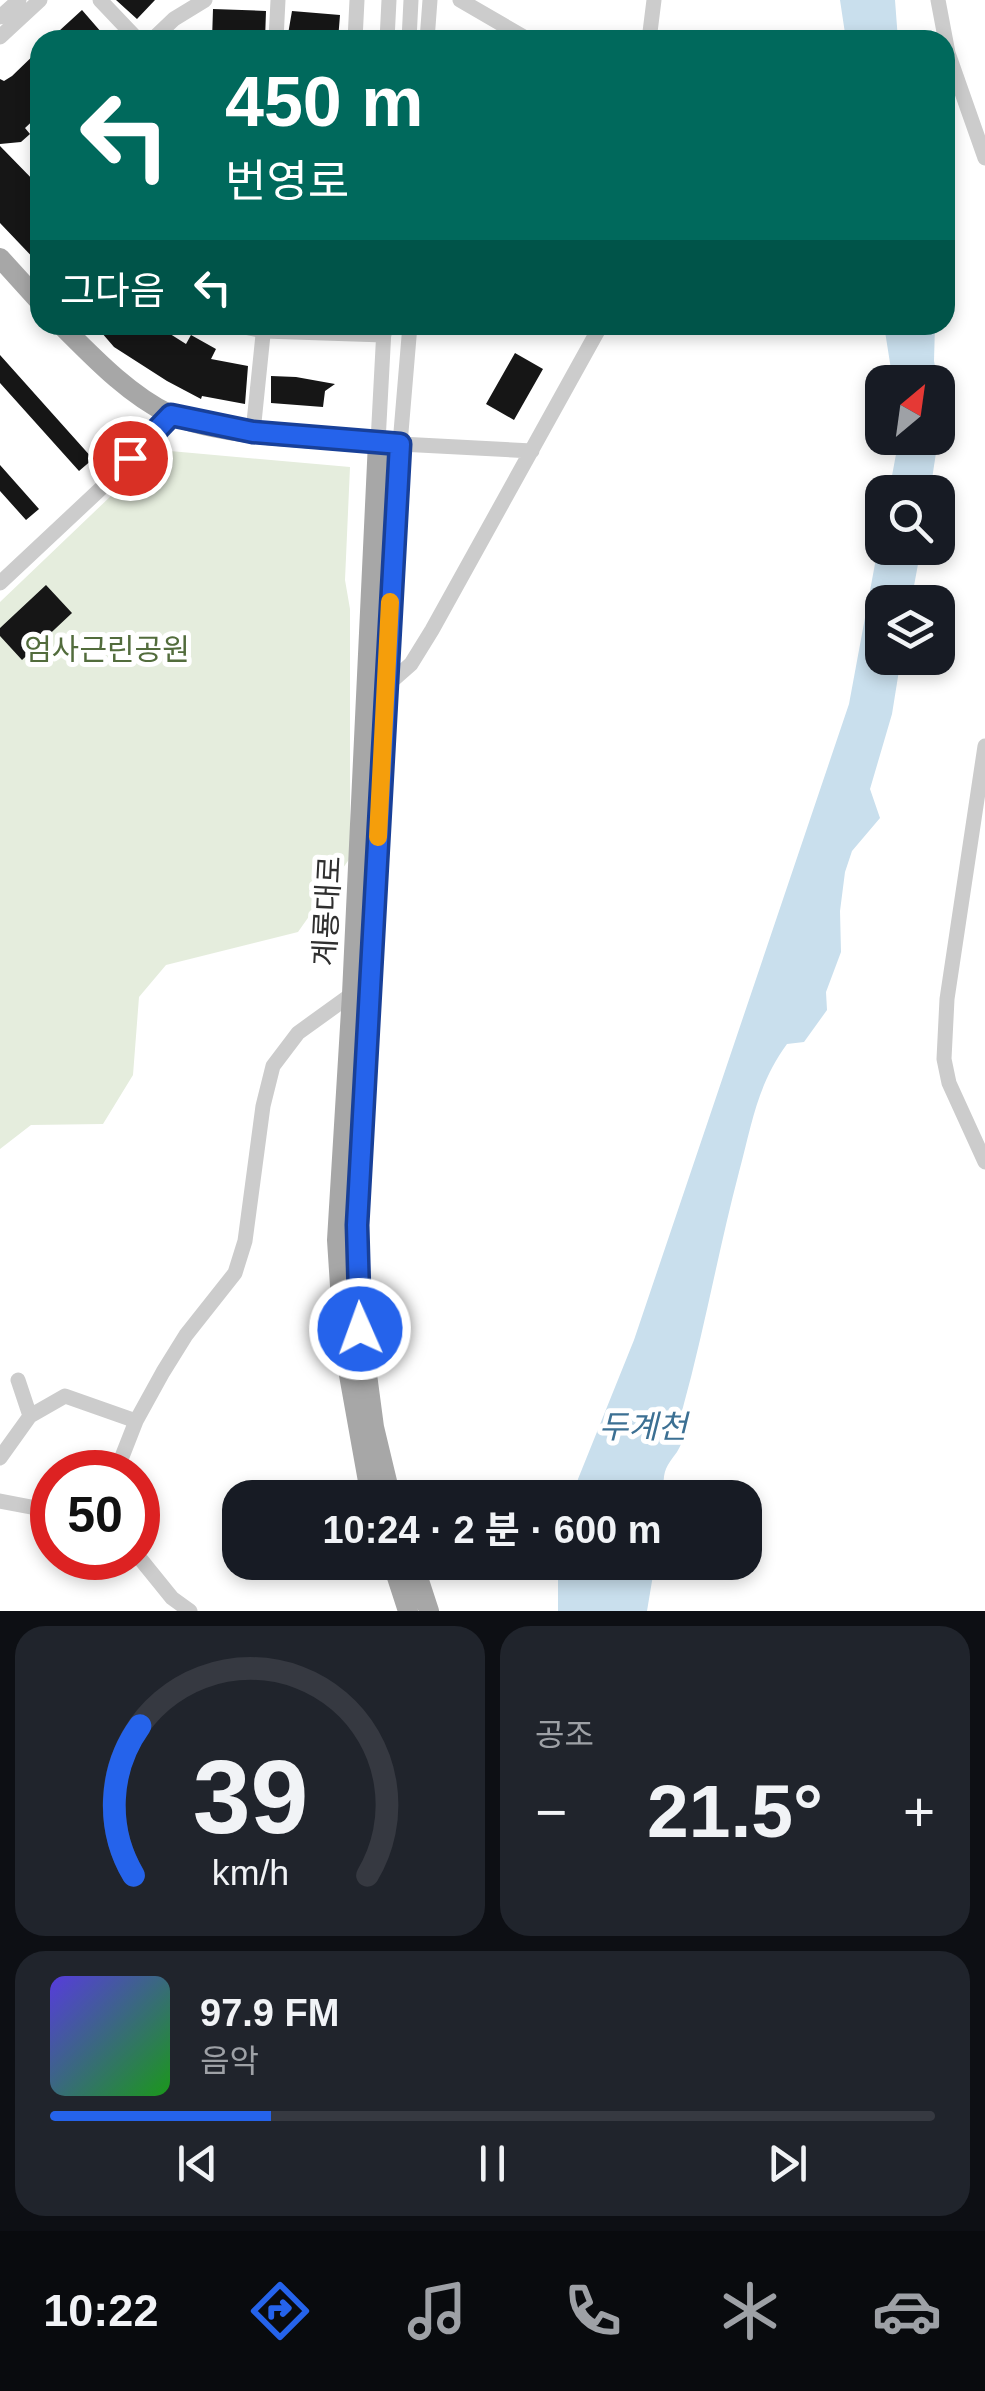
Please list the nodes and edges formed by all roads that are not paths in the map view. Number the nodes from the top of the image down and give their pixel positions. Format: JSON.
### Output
{"nodes":[{"id":1,"x":18,"y":0,"type":"edge"},
{"id":2,"x":40,"y":0,"type":"edge"},
{"id":3,"x":100,"y":0,"type":"edge"},
{"id":4,"x":205,"y":0,"type":"edge"},
{"id":5,"x":278,"y":0,"type":"edge"},
{"id":6,"x":358,"y":0,"type":"edge"},
{"id":7,"x":386,"y":0,"type":"edge"},
{"id":8,"x":411,"y":0,"type":"edge"},
{"id":9,"x":430,"y":0,"type":"edge"},
{"id":10,"x":460,"y":0,"type":"edge"},
{"id":11,"x":654,"y":0,"type":"edge"},
{"id":12,"x":938,"y":0,"type":"edge"},
{"id":13,"x":0,"y":17,"type":"edge"},
{"id":14,"x":128,"y":30,"type":"edge"},
{"id":15,"x":162,"y":30,"type":"edge"},
{"id":16,"x":276,"y":30,"type":"edge"},
{"id":17,"x":356,"y":30,"type":"edge"},
{"id":18,"x":387,"y":30,"type":"edge"},
{"id":19,"x":409,"y":30,"type":"edge"},
{"id":20,"x":428,"y":30,"type":"edge"},
{"id":21,"x":512,"y":30,"type":"edge"},
{"id":22,"x":650,"y":30,"type":"edge"},
{"id":23,"x":944,"y":30,"type":"edge"},
{"id":24,"x":0,"y":37,"type":"edge"},
{"id":25,"x":955,"y":73,"type":"edge"},
{"id":26,"x":985,"y":158,"type":"edge"},
{"id":27,"x":0,"y":258,"type":"edge"},
{"id":28,"x":30,"y":291,"type":"edge"},
{"id":29,"x":73,"y":335,"type":"edge"},
{"id":30,"x":263,"y":335,"type":"edge"},
{"id":31,"x":384,"y":335,"type":"edge"},
{"id":32,"x":408,"y":335,"type":"edge"},
{"id":33,"x":595,"y":335,"type":"edge"},
{"id":34,"x":171,"y":415,"type":"junction"},
{"id":35,"x":253,"y":432,"type":"junction"},
{"id":36,"x":389,"y":443,"type":"junction"},
{"id":37,"x":532,"y":451,"type":"junction"},
{"id":38,"x":0,"y":583,"type":"edge"},
{"id":39,"x":386,"y":686,"type":"junction"},
{"id":40,"x":985,"y":746,"type":"edge"},
{"id":41,"x":978,"y":831,"type":"edge"},
{"id":42,"x":352,"y":994,"type":"junction"},
{"id":43,"x":315,"y":1020,"type":"junction"},
{"id":44,"x":348,"y":1046,"type":"junction"},
{"id":45,"x":982,"y":1144,"type":"edge"},
{"id":46,"x":985,"y":1162,"type":"edge"},
{"id":47,"x":18,"y":1380,"type":"dead end"},
{"id":48,"x":30,"y":1416,"type":"junction"},
{"id":49,"x":136,"y":1421,"type":"junction"},
{"id":50,"x":125,"y":1450,"type":"edge"},
{"id":51,"x":0,"y":1458,"type":"edge"},
{"id":52,"x":369,"y":1480,"type":"edge"},
{"id":53,"x":387,"y":1480,"type":"edge"},
{"id":54,"x":0,"y":1502,"type":"edge"},
{"id":55,"x":30,"y":1507,"type":"edge"},
{"id":56,"x":157,"y":1580,"type":"edge"},
{"id":57,"x":398,"y":1580,"type":"edge"},
{"id":58,"x":418,"y":1580,"type":"edge"},
{"id":59,"x":190,"y":1611,"type":"edge"},
{"id":60,"x":408,"y":1611,"type":"edge"},
{"id":61,"x":429,"y":1611,"type":"edge"}],
"edges":[{"from":1,"to":13,"type":"street"},
{"from":2,"to":24,"type":"street"},
{"from":3,"to":14,"type":"street"},
{"from":4,"to":15,"type":"street"},
{"from":5,"to":16,"type":"street"},
{"from":6,"to":17,"type":"street"},
{"from":7,"to":18,"type":"street"},
{"from":8,"to":19,"type":"street"},
{"from":9,"to":20,"type":"street"},
{"from":10,"to":21,"type":"street"},
{"from":11,"to":22,"type":"street"},
{"from":12,"to":23,"type":"street"},
{"from":25,"to":26,"type":"street"},
{"from":27,"to":28,"type":"main road"},
{"from":29,"to":34,"type":"main road"},
{"from":30,"to":35,"type":"street"},
{"from":31,"to":36,"type":"street","name":"계룡대로"},
{"from":32,"to":36,"type":"street","name":"계룡대로"},
{"from":33,"to":37,"type":"street"},
{"from":34,"to":35,"type":"main road"},
{"from":34,"to":38,"type":"street"},
{"from":35,"to":36,"type":"main road"},
{"from":36,"to":37,"type":"street"},
{"from":36,"to":39,"type":"main road","name":"계룡대로"},
{"from":36,"to":42,"type":"main road","name":"계룡대로"},
{"from":37,"to":39,"type":"street"},
{"from":39,"to":53,"type":"main road","name":"계룡대로"},
{"from":40,"to":41,"type":"street"},
{"from":41,"to":45,"type":"street"},
{"from":42,"to":43,"type":"street"},
{"from":42,"to":44,"type":"main road","name":"계룡대로"},
{"from":43,"to":44,"type":"street"},
{"from":43,"to":49,"type":"street"},
{"from":44,"to":52,"type":"main road","name":"계룡대로"},
{"from":45,"to":46,"type":"street"},
{"from":47,"to":48,"type":"street"},
{"from":48,"to":49,"type":"street"},
{"from":48,"to":51,"type":"street"},
{"from":49,"to":50,"type":"street"},
{"from":54,"to":55,"type":"street"},
{"from":56,"to":59,"type":"street"},
{"from":57,"to":60,"type":"main road"},
{"from":58,"to":61,"type":"main road"}]}
